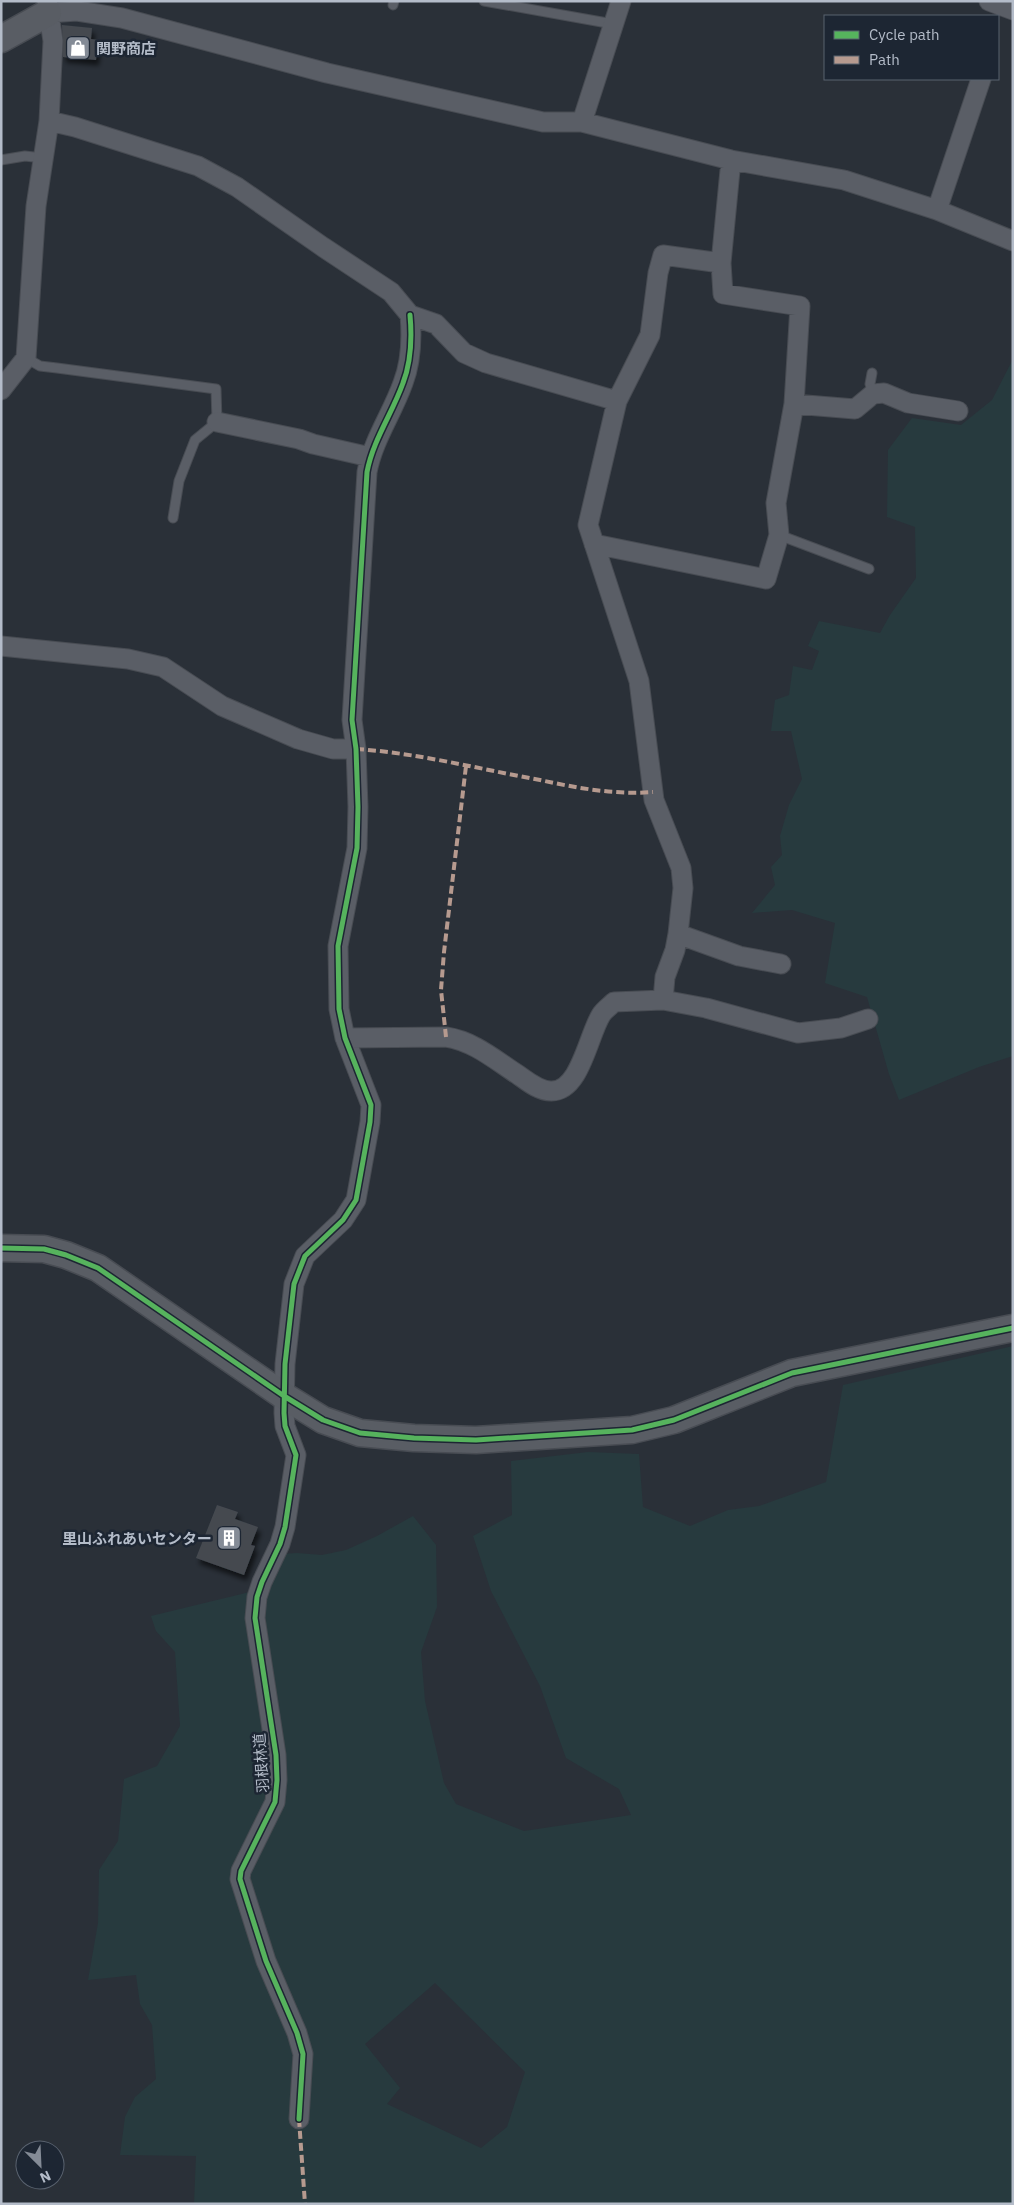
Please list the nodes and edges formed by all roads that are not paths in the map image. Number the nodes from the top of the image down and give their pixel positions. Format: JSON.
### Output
{"nodes":[{"id":1,"x":484,"y":1,"type":"edge"},
{"id":2,"x":621,"y":1,"type":"edge"},
{"id":3,"x":989,"y":1,"type":"edge"},
{"id":4,"x":77,"y":6,"type":"edge"},
{"id":5,"x":48,"y":7,"type":"edge"},
{"id":6,"x":1013,"y":10,"type":"edge"},
{"id":7,"x":613,"y":24,"type":"junction"},
{"id":8,"x":1,"y":39,"type":"edge"},
{"id":9,"x":982,"y":80,"type":"edge"},
{"id":10,"x":49,"y":121,"type":"junction"},
{"id":11,"x":582,"y":122,"type":"junction"},
{"id":12,"x":43,"y":158,"type":"junction"},
{"id":13,"x":1,"y":160,"type":"edge"},
{"id":14,"x":731,"y":160,"type":"junction"},
{"id":15,"x":937,"y":210,"type":"junction"},
{"id":16,"x":1013,"y":241,"type":"edge"},
{"id":17,"x":721,"y":263,"type":"junction"},
{"id":18,"x":410,"y":314,"type":"junction"},
{"id":19,"x":26,"y":358,"type":"junction"},
{"id":20,"x":872,"y":374,"type":"dead end"},
{"id":21,"x":1,"y":390,"type":"edge"},
{"id":22,"x":873,"y":394,"type":"junction"},
{"id":23,"x":617,"y":400,"type":"junction"},
{"id":24,"x":794,"y":404,"type":"junction"},
{"id":25,"x":958,"y":411,"type":"dead end"},
{"id":26,"x":217,"y":422,"type":"junction"},
{"id":27,"x":370,"y":458,"type":"junction"},
{"id":28,"x":173,"y":518,"type":"dead end"},
{"id":29,"x":779,"y":535,"type":"junction"},
{"id":30,"x":594,"y":544,"type":"junction"},
{"id":31,"x":869,"y":569,"type":"dead end"},
{"id":32,"x":1,"y":646,"type":"edge"},
{"id":33,"x":356,"y":749,"type":"junction"},
{"id":34,"x":678,"y":934,"type":"junction"},
{"id":35,"x":781,"y":964,"type":"dead end"},
{"id":36,"x":662,"y":1000,"type":"junction"},
{"id":37,"x":868,"y":1019,"type":"dead end"},
{"id":38,"x":345,"y":1038,"type":"junction"},
{"id":39,"x":1,"y":1248,"type":"edge"},
{"id":40,"x":1013,"y":1328,"type":"edge"},
{"id":41,"x":284,"y":1396,"type":"junction"},
{"id":42,"x":298,"y":2119,"type":"dead end"}],
"edges":[{"from":1,"to":7,"type":"lane"},
{"from":2,"to":7,"type":"street"},
{"from":3,"to":6,"type":"street"},
{"from":4,"to":5,"type":"street"},
{"from":4,"to":11,"type":"street"},
{"from":5,"to":8,"type":"street"},
{"from":5,"to":10,"type":"street"},
{"from":7,"to":11,"type":"street"},
{"from":9,"to":15,"type":"street"},
{"from":10,"to":12,"type":"street"},
{"from":10,"to":18,"type":"street"},
{"from":11,"to":14,"type":"street"},
{"from":12,"to":13,"type":"lane"},
{"from":12,"to":19,"type":"street"},
{"from":14,"to":15,"type":"street"},
{"from":14,"to":17,"type":"street"},
{"from":15,"to":16,"type":"street"},
{"from":17,"to":23,"type":"street"},
{"from":17,"to":24,"type":"street"},
{"from":18,"to":23,"type":"street"},
{"from":18,"to":27,"type":"street","name":"羽根林道"},
{"from":19,"to":21,"type":"street"},
{"from":19,"to":26,"type":"lane"},
{"from":20,"to":22,"type":"lane"},
{"from":22,"to":24,"type":"street"},
{"from":22,"to":25,"type":"street"},
{"from":23,"to":30,"type":"street"},
{"from":24,"to":29,"type":"street"},
{"from":26,"to":27,"type":"street"},
{"from":26,"to":28,"type":"lane"},
{"from":27,"to":33,"type":"street","name":"羽根林道"},
{"from":29,"to":30,"type":"street"},
{"from":29,"to":31,"type":"lane"},
{"from":30,"to":34,"type":"street"},
{"from":32,"to":33,"type":"street"},
{"from":33,"to":38,"type":"street","name":"羽根林道"},
{"from":34,"to":35,"type":"street"},
{"from":34,"to":36,"type":"street"},
{"from":36,"to":37,"type":"street"},
{"from":36,"to":38,"type":"street"},
{"from":38,"to":41,"type":"street","name":"羽根林道"},
{"from":39,"to":41,"type":"street"},
{"from":40,"to":41,"type":"street"},
{"from":41,"to":42,"type":"street","name":"羽根林道"}]}
